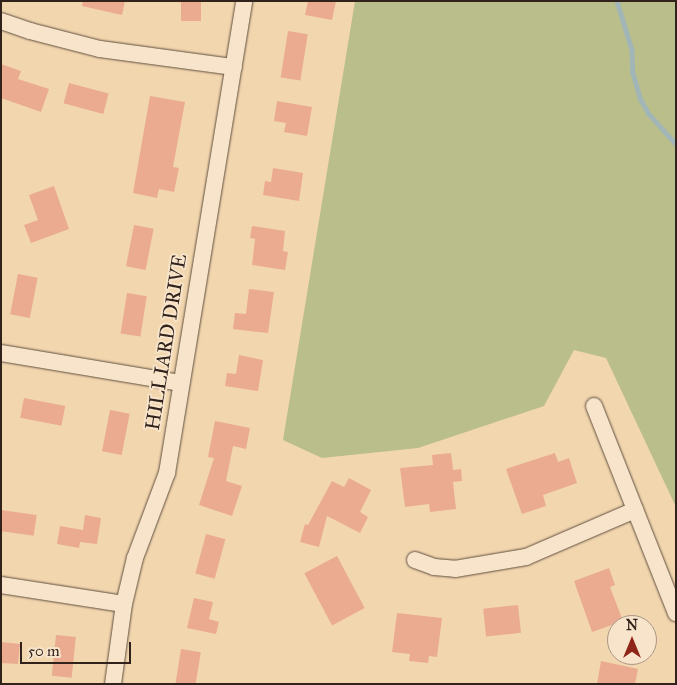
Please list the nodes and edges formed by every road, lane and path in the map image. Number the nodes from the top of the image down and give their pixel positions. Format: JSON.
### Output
{"nodes":[{"id":1,"x":244,"y":1,"type":"edge"},
{"id":2,"x":1,"y":21,"type":"edge"},
{"id":3,"x":234,"y":67,"type":"junction"},
{"id":4,"x":1,"y":353,"type":"edge"},
{"id":5,"x":180,"y":383,"type":"junction"},
{"id":6,"x":594,"y":406,"type":"dead end"},
{"id":7,"x":635,"y":510,"type":"junction"},
{"id":8,"x":415,"y":560,"type":"dead end"},
{"id":9,"x":1,"y":585,"type":"edge"},
{"id":10,"x":124,"y":604,"type":"junction"},
{"id":11,"x":676,"y":613,"type":"edge"},
{"id":12,"x":113,"y":684,"type":"edge"}],
"edges":[{"from":1,"to":3,"type":"street","name":"HILLIARD DRIVE"},
{"from":2,"to":3,"type":"street"},
{"from":3,"to":5,"type":"street","name":"HILLIARD DRIVE"},
{"from":4,"to":5,"type":"street"},
{"from":5,"to":10,"type":"street","name":"HILLIARD DRIVE"},
{"from":6,"to":7,"type":"street"},
{"from":7,"to":8,"type":"street"},
{"from":7,"to":11,"type":"street"},
{"from":9,"to":10,"type":"street"},
{"from":10,"to":12,"type":"street","name":"HILLIARD DRIVE"}]}
